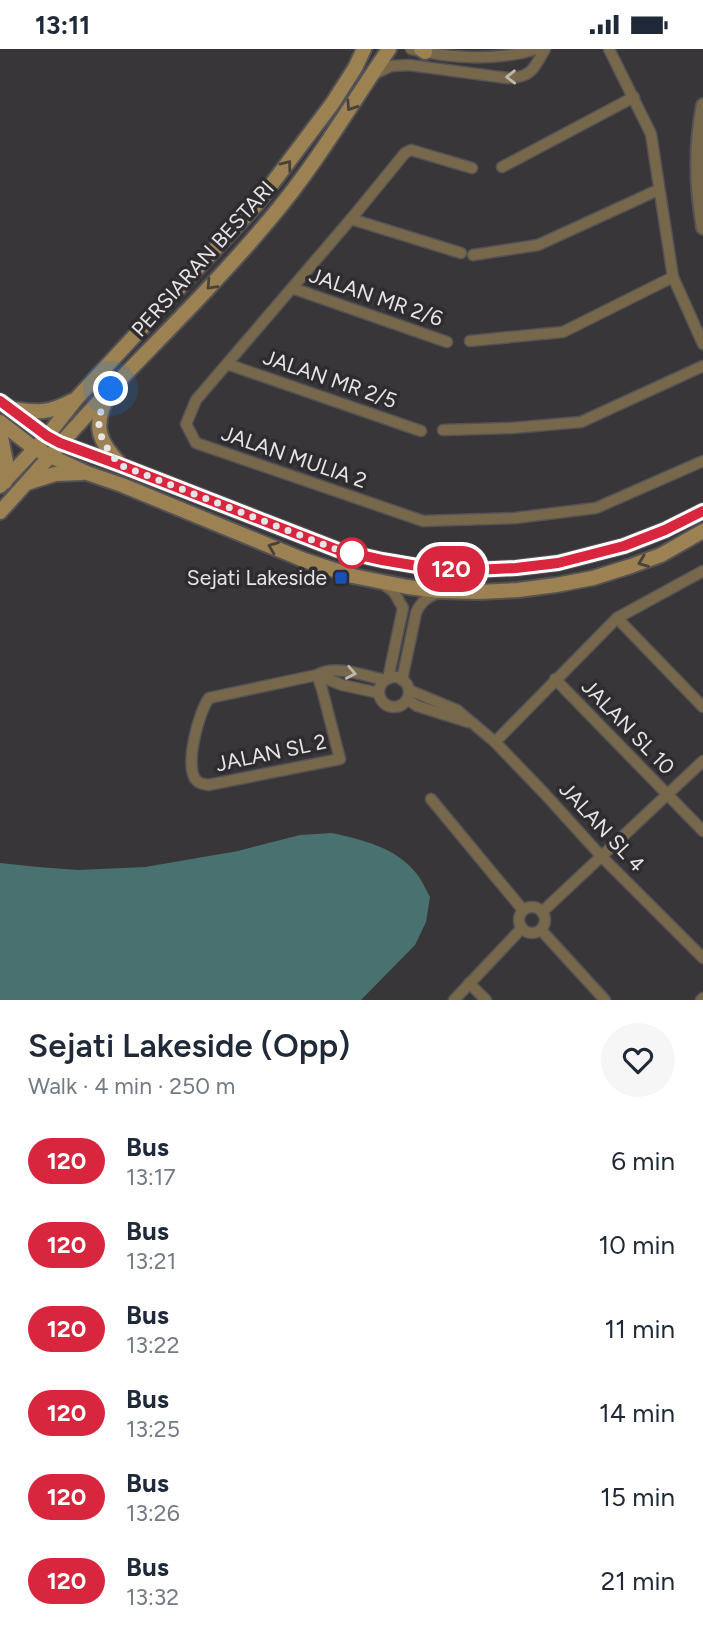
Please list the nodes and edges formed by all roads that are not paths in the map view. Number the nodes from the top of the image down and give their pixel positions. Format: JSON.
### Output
{"nodes":[{"id":1,"x":364,"y":49,"type":"edge"},
{"id":2,"x":372,"y":49,"type":"edge"},
{"id":3,"x":389,"y":49,"type":"edge"},
{"id":4,"x":537,"y":49,"type":"edge"},
{"id":5,"x":545,"y":49,"type":"edge"},
{"id":6,"x":609,"y":49,"type":"edge"},
{"id":7,"x":419,"y":50,"type":"edge"},
{"id":8,"x":355,"y":68,"type":"junction"},
{"id":9,"x":371,"y":76,"type":"junction"},
{"id":10,"x":634,"y":97,"type":"junction"},
{"id":11,"x":703,"y":105,"type":"edge"},
{"id":12,"x":502,"y":167,"type":"dead end"},
{"id":13,"x":472,"y":169,"type":"dead end"},
{"id":14,"x":658,"y":190,"type":"junction"},
{"id":15,"x":351,"y":219,"type":"junction"},
{"id":16,"x":703,"y":228,"type":"edge"},
{"id":17,"x":461,"y":253,"type":"dead end"},
{"id":18,"x":473,"y":255,"type":"dead end"},
{"id":19,"x":673,"y":277,"type":"junction"},
{"id":20,"x":292,"y":288,"type":"junction"},
{"id":21,"x":470,"y":341,"type":"dead end"},
{"id":22,"x":447,"y":342,"type":"dead end"},
{"id":23,"x":703,"y":344,"type":"edge"},
{"id":24,"x":227,"y":364,"type":"junction"},
{"id":25,"x":703,"y":366,"type":"edge"},
{"id":26,"x":111,"y":389,"type":"junction"},
{"id":27,"x":77,"y":398,"type":"junction"},
{"id":28,"x":5,"y":404,"type":"edge"},
{"id":29,"x":0,"y":422,"type":"edge"},
{"id":30,"x":443,"y":430,"type":"dead end"},
{"id":31,"x":421,"y":431,"type":"dead end"},
{"id":32,"x":0,"y":432,"type":"edge"},
{"id":33,"x":53,"y":440,"type":"junction"},
{"id":34,"x":35,"y":449,"type":"junction"},
{"id":35,"x":50,"y":456,"type":"junction"},
{"id":36,"x":703,"y":461,"type":"edge"},
{"id":37,"x":120,"y":465,"type":"junction"},
{"id":38,"x":87,"y":473,"type":"junction"},
{"id":39,"x":2,"y":484,"type":"edge"},
{"id":40,"x":26,"y":484,"type":"junction"},
{"id":41,"x":703,"y":505,"type":"edge"},
{"id":42,"x":703,"y":511,"type":"edge"},
{"id":43,"x":0,"y":512,"type":"edge"},
{"id":44,"x":665,"y":530,"type":"junction"},
{"id":45,"x":701,"y":532,"type":"edge"},
{"id":46,"x":702,"y":573,"type":"edge"},
{"id":47,"x":380,"y":582,"type":"junction"},
{"id":48,"x":440,"y":591,"type":"junction"},
{"id":49,"x":617,"y":618,"type":"junction"},
{"id":50,"x":317,"y":675,"type":"junction"},
{"id":51,"x":386,"y":679,"type":"junction"},
{"id":52,"x":555,"y":679,"type":"junction"},
{"id":53,"x":402,"y":680,"type":"junction"},
{"id":54,"x":379,"y":693,"type":"junction"},
{"id":55,"x":408,"y":695,"type":"junction"},
{"id":56,"x":703,"y":707,"type":"edge"},
{"id":57,"x":495,"y":742,"type":"junction"},
{"id":58,"x":703,"y":761,"type":"edge"},
{"id":59,"x":668,"y":795,"type":"junction"},
{"id":60,"x":431,"y":799,"type":"dead end"},
{"id":61,"x":703,"y":831,"type":"edge"},
{"id":62,"x":602,"y":857,"type":"junction"},
{"id":63,"x":523,"y":910,"type":"junction"},
{"id":64,"x":542,"y":912,"type":"junction"},
{"id":65,"x":522,"y":928,"type":"junction"},
{"id":66,"x":541,"y":930,"type":"junction"},
{"id":67,"x":703,"y":958,"type":"edge"},
{"id":68,"x":469,"y":983,"type":"junction"},
{"id":69,"x":454,"y":1000,"type":"edge"},
{"id":70,"x":486,"y":1000,"type":"edge"},
{"id":71,"x":605,"y":1000,"type":"edge"}],
"edges":[{"from":1,"to":8,"type":"main road","name":"PERSIARAN BESTARI"},
{"from":2,"to":8,"type":"street"},
{"from":3,"to":9,"type":"main road","name":"PERSIARAN BESTARI"},
{"from":4,"to":7,"type":"street"},
{"from":5,"to":9,"type":"street","one_way":true},
{"from":6,"to":10,"type":"street"},
{"from":27,"to":8,"type":"main road","name":"PERSIARAN BESTARI","one_way":true},
{"from":9,"to":26,"type":"main road","name":"PERSIARAN BESTARI","one_way":true},
{"from":10,"to":12,"type":"street"},
{"from":10,"to":14,"type":"street"},
{"from":11,"to":16,"type":"street"},
{"from":13,"to":15,"type":"street","name":"JALAN MULIA 2"},
{"from":14,"to":18,"type":"street"},
{"from":14,"to":19,"type":"street"},
{"from":15,"to":17,"type":"street"},
{"from":15,"to":20,"type":"street","name":"JALAN MULIA 2"},
{"from":19,"to":21,"type":"street"},
{"from":19,"to":23,"type":"street"},
{"from":20,"to":22,"type":"street","name":"JALAN MR 2/6"},
{"from":20,"to":24,"type":"street","name":"JALAN MULIA 2"},
{"from":24,"to":31,"type":"street","name":"JALAN MR 2/5"},
{"from":24,"to":36,"type":"street","name":"JALAN MULIA 2"},
{"from":25,"to":30,"type":"street"},
{"from":26,"to":33,"type":"main road","name":"PERSIARAN BESTARI"},
{"from":26,"to":37,"type":"main road"},
{"from":27,"to":28,"type":"main road"},
{"from":27,"to":33,"type":"main road","name":"PERSIARAN BESTARI"},
{"from":28,"to":33,"type":"main road"},
{"from":29,"to":34,"type":"main road"},
{"from":32,"to":39,"type":"main road"},
{"from":33,"to":34,"type":"main road","name":"PERSIARAN BESTARI"},
{"from":33,"to":35,"type":"main road","name":"PERSIARAN BESTARI"},
{"from":33,"to":37,"type":"main road"},
{"from":34,"to":35,"type":"main road"},
{"from":34,"to":39,"type":"main road","name":"PERSIARAN BESTARI"},
{"from":35,"to":38,"type":"main road"},
{"from":35,"to":40,"type":"main road","name":"PERSIARAN BESTARI"},
{"from":37,"to":44,"type":"main road"},
{"from":38,"to":40,"type":"main road"},
{"from":47,"to":38,"type":"main road","one_way":true},
{"from":40,"to":43,"type":"main road","name":"PERSIARAN BESTARI"},
{"from":41,"to":44,"type":"main road"},
{"from":42,"to":44,"type":"main road"},
{"from":45,"to":48,"type":"main road","one_way":true},
{"from":46,"to":49,"type":"street"},
{"from":47,"to":48,"type":"main road"},
{"from":47,"to":51,"type":"street"},
{"from":48,"to":53,"type":"street"},
{"from":49,"to":52,"type":"street"},
{"from":49,"to":56,"type":"street"},
{"from":50,"to":50,"type":"street","name":"JALAN SL 2"},
{"from":50,"to":51,"type":"street","name":"JALAN SL 2","one_way":true},
{"from":50,"to":54,"type":"street"},
{"from":51,"to":53,"type":"street"},
{"from":51,"to":54,"type":"street"},
{"from":52,"to":57,"type":"street"},
{"from":52,"to":59,"type":"street","name":"JALAN SL 10"},
{"from":53,"to":55,"type":"street"},
{"from":54,"to":55,"type":"street"},
{"from":55,"to":57,"type":"street","name":"JALAN SL 4"},
{"from":57,"to":62,"type":"street","name":"JALAN SL 4"},
{"from":58,"to":59,"type":"street"},
{"from":59,"to":61,"type":"street","name":"JALAN SL 10"},
{"from":59,"to":62,"type":"street"},
{"from":60,"to":63,"type":"street"},
{"from":62,"to":64,"type":"street"},
{"from":62,"to":67,"type":"street","name":"JALAN SL 4"},
{"from":63,"to":64,"type":"street"},
{"from":63,"to":65,"type":"street"},
{"from":64,"to":66,"type":"street"},
{"from":65,"to":66,"type":"street"},
{"from":65,"to":68,"type":"street"},
{"from":66,"to":71,"type":"street"},
{"from":68,"to":69,"type":"street"},
{"from":68,"to":70,"type":"street"}]}
